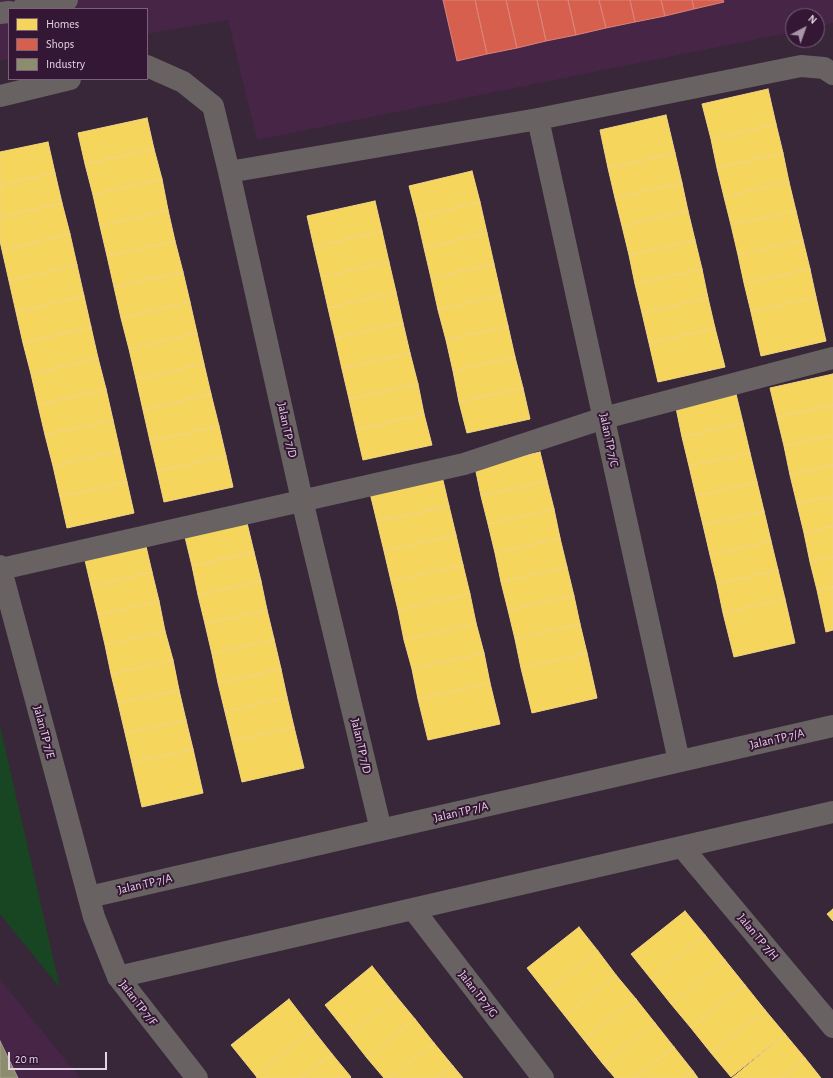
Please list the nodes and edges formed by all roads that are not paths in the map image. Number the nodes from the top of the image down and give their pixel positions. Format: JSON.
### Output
{"nodes":[{"id":1,"x":66,"y":0,"type":"edge"},
{"id":2,"x":27,"y":8,"type":"edge"},
{"id":3,"x":148,"y":66,"type":"edge"},
{"id":4,"x":833,"y":74,"type":"edge"},
{"id":5,"x":62,"y":80,"type":"edge"},
{"id":6,"x":0,"y":96,"type":"edge"},
{"id":7,"x":538,"y":119,"type":"junction"},
{"id":8,"x":229,"y":172,"type":"junction"},
{"id":9,"x":833,"y":358,"type":"edge"},
{"id":10,"x":604,"y":418,"type":"junction"},
{"id":11,"x":302,"y":500,"type":"junction"},
{"id":12,"x":0,"y":568,"type":"edge"},
{"id":13,"x":833,"y":726,"type":"edge"},
{"id":14,"x":679,"y":761,"type":"junction"},
{"id":15,"x":833,"y":812,"type":"edge"},
{"id":16,"x":381,"y":830,"type":"junction"},
{"id":17,"x":682,"y":847,"type":"junction"},
{"id":18,"x":89,"y":897,"type":"junction"},
{"id":19,"x":413,"y":909,"type":"junction"},
{"id":20,"x":118,"y":977,"type":"junction"},
{"id":21,"x":833,"y":1027,"type":"edge"},
{"id":22,"x":197,"y":1078,"type":"edge"},
{"id":23,"x":543,"y":1078,"type":"edge"}],
"edges":[{"from":1,"to":2,"type":"street"},
{"from":3,"to":8,"type":"street","name":"Jalan TP 7/D"},
{"from":4,"to":7,"type":"street"},
{"from":5,"to":6,"type":"street"},
{"from":7,"to":8,"type":"street"},
{"from":7,"to":10,"type":"street","name":"Jalan TP 7/C"},
{"from":8,"to":11,"type":"street","name":"Jalan TP 7/D"},
{"from":9,"to":10,"type":"street"},
{"from":10,"to":11,"type":"street"},
{"from":10,"to":14,"type":"street","name":"Jalan TP 7/C"},
{"from":11,"to":12,"type":"street"},
{"from":11,"to":16,"type":"street","name":"Jalan TP 7/D"},
{"from":12,"to":18,"type":"street","name":"Jalan TP 7/E"},
{"from":13,"to":14,"type":"street","name":"Jalan TP 7/A"},
{"from":14,"to":16,"type":"street","name":"Jalan TP 7/A"},
{"from":15,"to":17,"type":"street"},
{"from":16,"to":18,"type":"street","name":"Jalan TP 7/A"},
{"from":17,"to":19,"type":"street"},
{"from":17,"to":21,"type":"street","name":"Jalan TP 7/H"},
{"from":18,"to":20,"type":"street","name":"Jalan TP 7/F"},
{"from":19,"to":20,"type":"street"},
{"from":19,"to":23,"type":"street","name":"Jalan TP 7/G"},
{"from":20,"to":22,"type":"street","name":"Jalan TP 7/F"}]}
